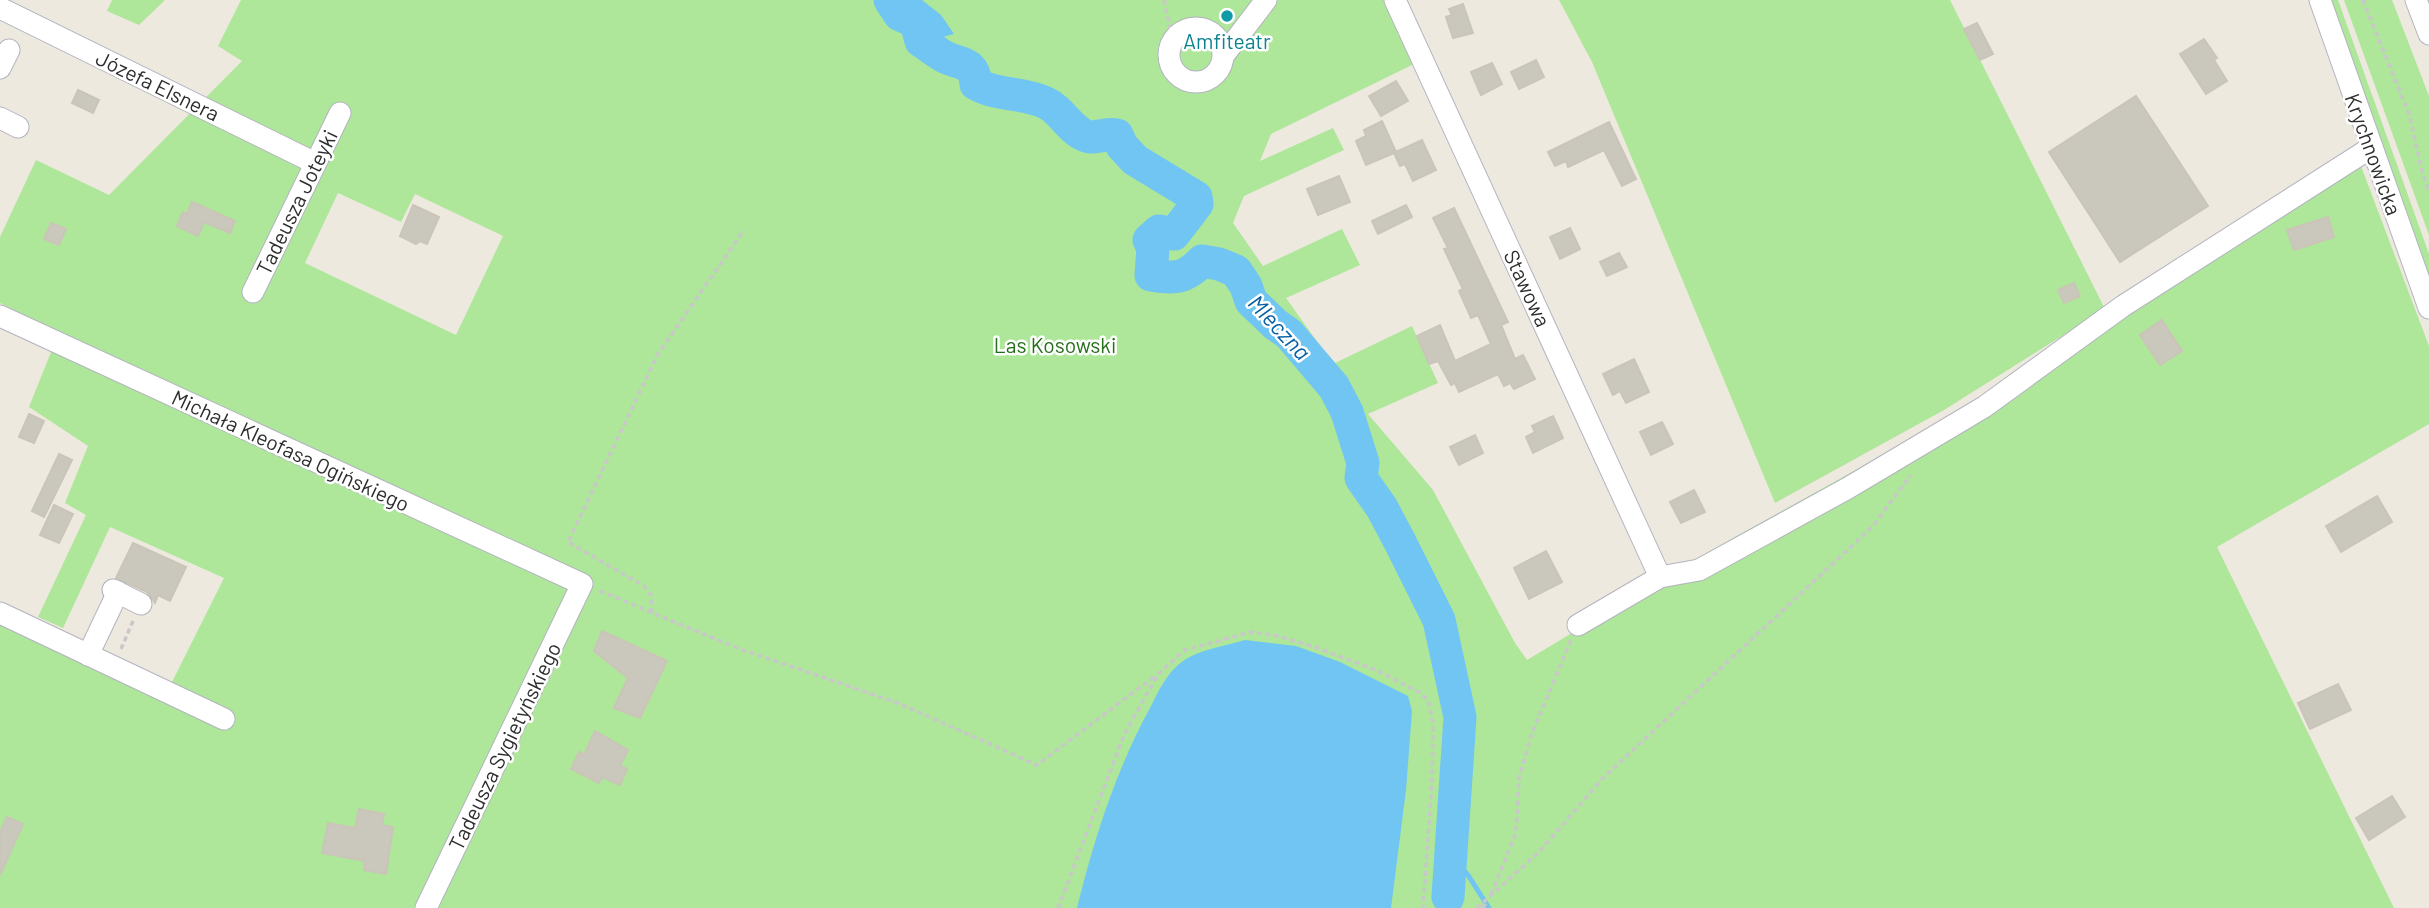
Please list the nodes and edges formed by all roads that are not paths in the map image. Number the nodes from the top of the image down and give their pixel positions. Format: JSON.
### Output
{"nodes":[{"id":1,"x":1266,"y":0,"type":"edge"},
{"id":2,"x":1395,"y":0,"type":"edge"},
{"id":3,"x":2320,"y":0,"type":"edge"},
{"id":4,"x":2416,"y":0,"type":"edge"},
{"id":5,"x":0,"y":8,"type":"edge"},
{"id":6,"x":2429,"y":34,"type":"edge"},
{"id":7,"x":1224,"y":55,"type":"junction"},
{"id":8,"x":340,"y":113,"type":"dead end"},
{"id":9,"x":2372,"y":147,"type":"junction"},
{"id":10,"x":315,"y":163,"type":"junction"},
{"id":11,"x":253,"y":292,"type":"dead end"},
{"id":12,"x":2429,"y":307,"type":"edge"},
{"id":13,"x":0,"y":316,"type":"edge"},
{"id":14,"x":1660,"y":577,"type":"junction"},
{"id":15,"x":582,"y":584,"type":"joint"},
{"id":16,"x":141,"y":604,"type":"road end"},
{"id":17,"x":0,"y":613,"type":"edge"},
{"id":18,"x":1578,"y":625,"type":"road end"},
{"id":19,"x":88,"y":655,"type":"junction"},
{"id":20,"x":224,"y":719,"type":"dead end"},
{"id":21,"x":426,"y":908,"type":"edge"}],
"edges":[{"from":1,"to":7,"type":"street"},
{"from":2,"to":14,"type":"street","name":"Stawowa"},
{"from":3,"to":9,"type":"street","name":"Krychnowicka"},
{"from":4,"to":6,"type":"street"},
{"from":5,"to":10,"type":"street","name":"Józefa Elsnera"},
{"from":7,"to":7,"type":"street"},
{"from":8,"to":10,"type":"street","name":"Tadeusza Joteyki"},
{"from":9,"to":12,"type":"street","name":"Krychnowicka"},
{"from":9,"to":14,"type":"street"},
{"from":10,"to":11,"type":"street","name":"Tadeusza Joteyki"},
{"from":13,"to":15,"type":"street","name":"Michała Kleofasa Ogińskiego"},
{"from":14,"to":18,"type":"street"},
{"from":15,"to":21,"type":"street","name":"Tadeusza Sygietyńskiego"},
{"from":16,"to":19,"type":"street"},
{"from":17,"to":19,"type":"street"},
{"from":19,"to":20,"type":"street"}]}
